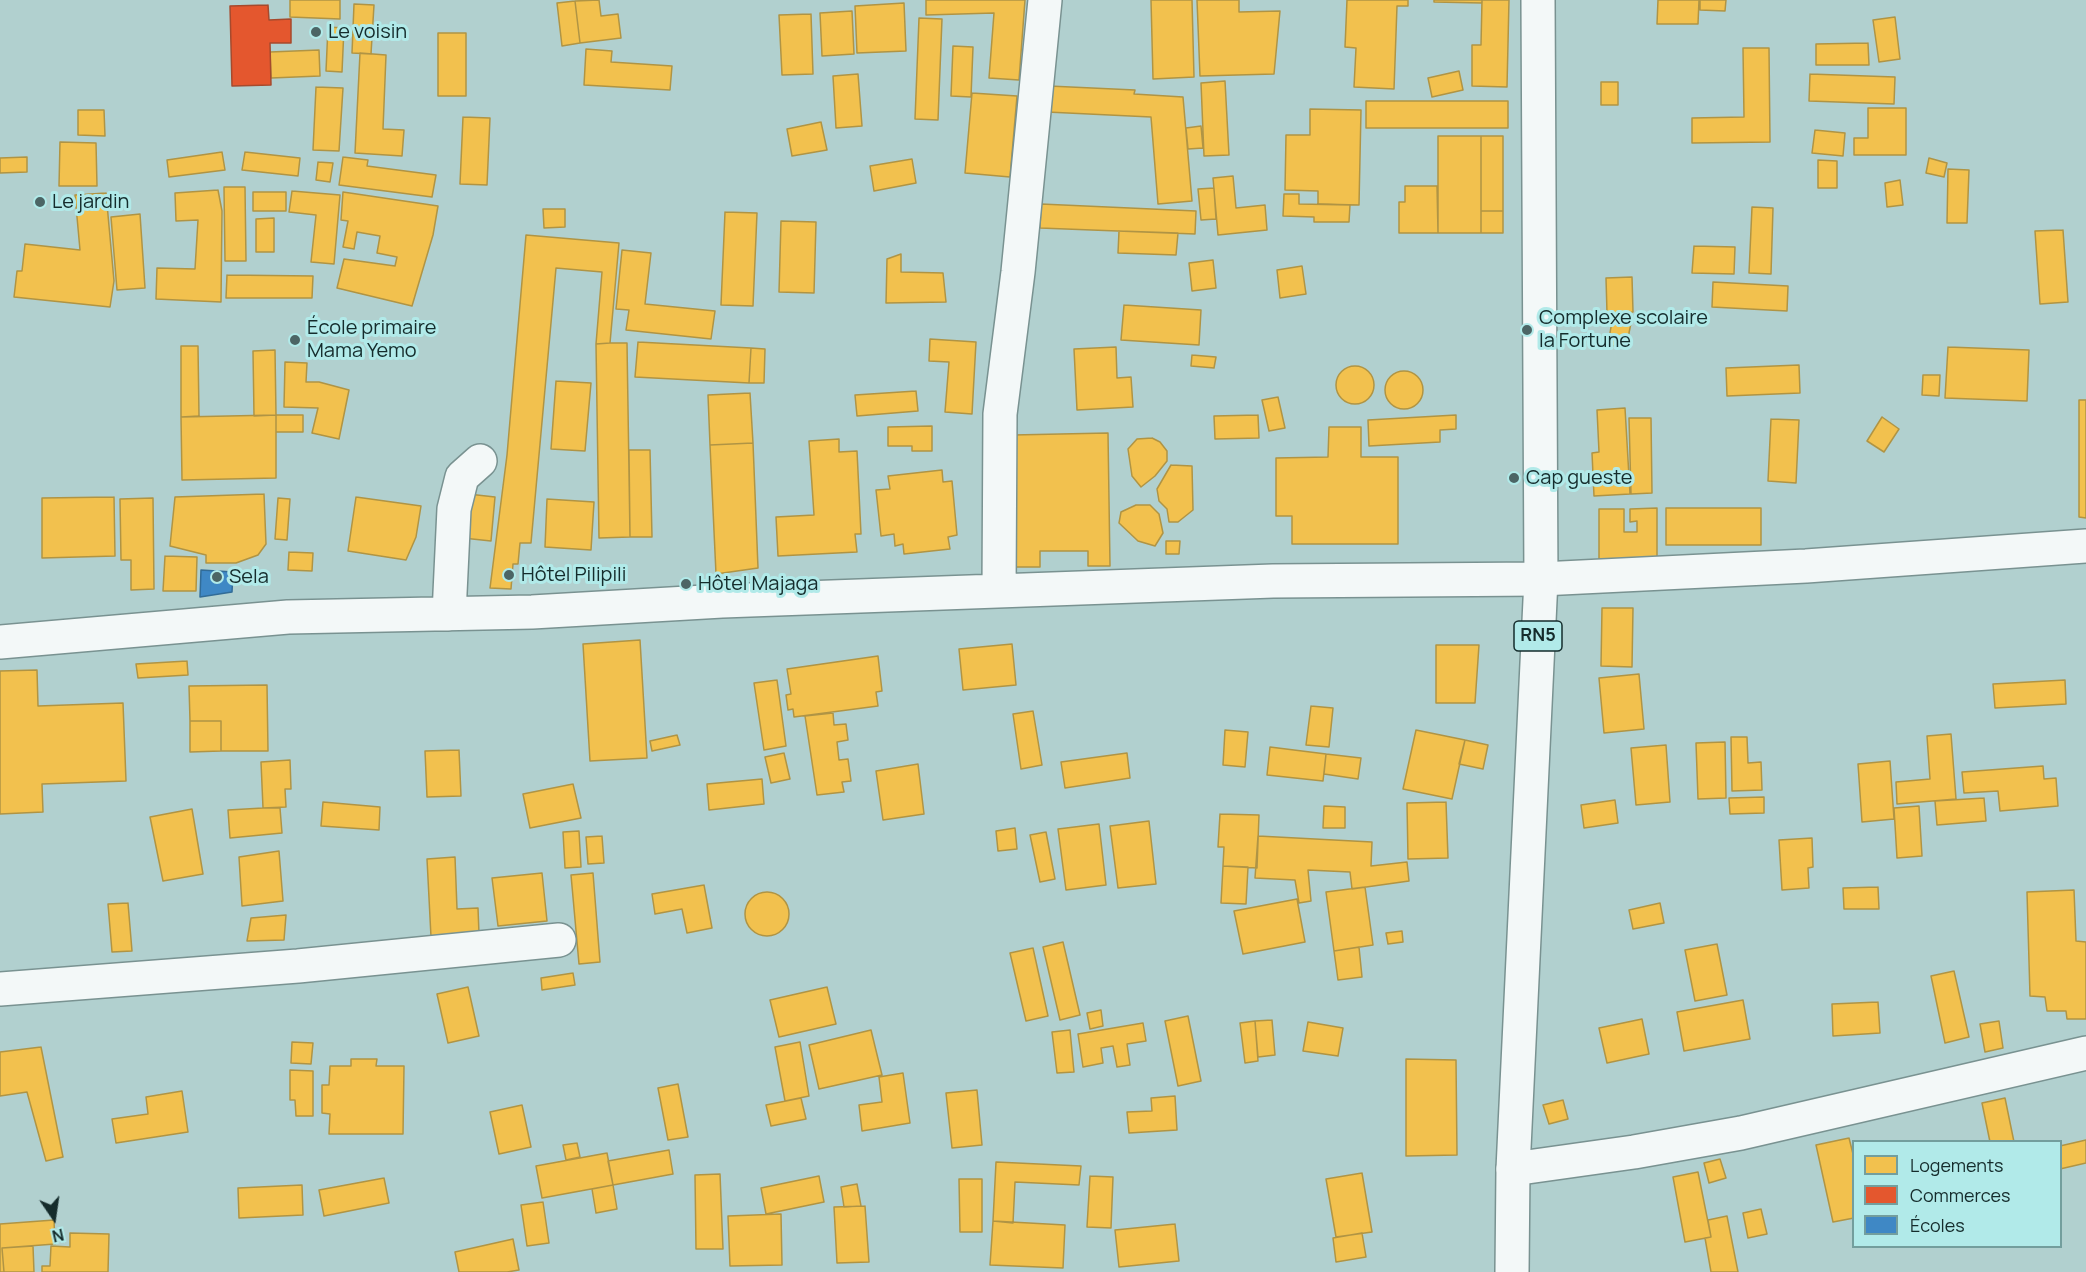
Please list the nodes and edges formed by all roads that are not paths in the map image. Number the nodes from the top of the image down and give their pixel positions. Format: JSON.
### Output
{"nodes":[{"id":1,"x":1045,"y":0,"type":"edge"},
{"id":2,"x":1538,"y":0,"type":"edge"},
{"id":3,"x":480,"y":461,"type":"dead end"},
{"id":4,"x":2086,"y":546,"type":"edge"},
{"id":5,"x":1541,"y":579,"type":"junction"},
{"id":6,"x":999,"y":590,"type":"junction"},
{"id":7,"x":449,"y":614,"type":"junction"},
{"id":8,"x":0,"y":642,"type":"edge"},
{"id":9,"x":559,"y":940,"type":"dead end"},
{"id":10,"x":0,"y":989,"type":"edge"},
{"id":11,"x":2086,"y":1053,"type":"edge"},
{"id":12,"x":1513,"y":1169,"type":"junction"},
{"id":13,"x":1512,"y":1272,"type":"edge"}],
"edges":[{"from":1,"to":6,"type":"main road"},
{"from":2,"to":5,"type":"main road","number":"RN5"},
{"from":3,"to":7,"type":"main road"},
{"from":4,"to":5,"type":"main road"},
{"from":5,"to":6,"type":"main road"},
{"from":5,"to":12,"type":"main road","number":"RN5"},
{"from":6,"to":7,"type":"main road"},
{"from":7,"to":8,"type":"main road"},
{"from":9,"to":10,"type":"main road"},
{"from":11,"to":12,"type":"main road"},
{"from":12,"to":13,"type":"main road","number":"RN5"}]}
